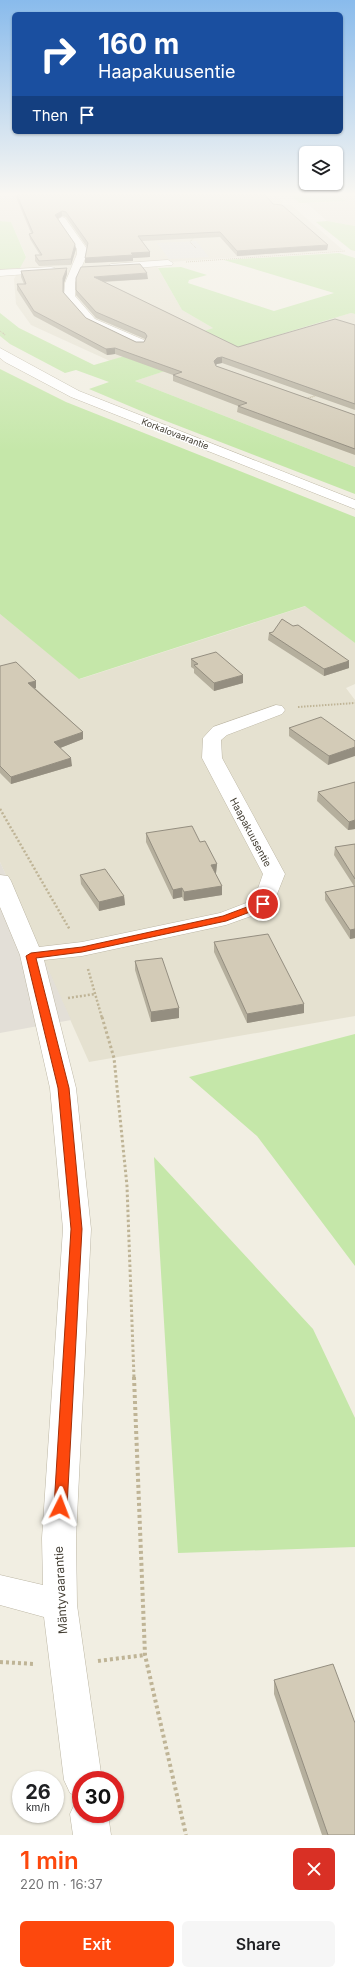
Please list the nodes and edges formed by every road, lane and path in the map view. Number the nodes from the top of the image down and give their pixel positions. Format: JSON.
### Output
{"nodes":[{"id":1,"x":71,"y":281,"type":"edge"},
{"id":2,"x":140,"y":343,"type":"edge"},
{"id":3,"x":0,"y":352,"type":"edge"},
{"id":4,"x":320,"y":394,"type":"edge"},
{"id":5,"x":306,"y":399,"type":"edge"},
{"id":6,"x":355,"y":506,"type":"edge"},
{"id":7,"x":355,"y":703,"type":"edge"},
{"id":8,"x":276,"y":710,"type":"joint"},
{"id":9,"x":0,"y":809,"type":"edge"},
{"id":10,"x":5,"y":817,"type":"junction"},
{"id":11,"x":0,"y":818,"type":"edge"},
{"id":12,"x":0,"y":881,"type":"edge"},
{"id":13,"x":82,"y":949,"type":"junction"},
{"id":14,"x":31,"y":956,"type":"junction"},
{"id":15,"x":0,"y":1590,"type":"edge"},
{"id":16,"x":60,"y":1604,"type":"junction"},
{"id":17,"x":82,"y":1771,"type":"edge"},
{"id":18,"x":90,"y":1823,"type":"edge"},
{"id":19,"x":92,"y":1835,"type":"edge"},
{"id":20,"x":186,"y":1835,"type":"edge"}],
"edges":[{"from":1,"to":2,"type":"street"},
{"from":3,"to":6,"type":"street","name":"Korkalovaarantie"},
{"from":4,"to":5,"type":"path"},
{"from":7,"to":8,"type":"path"},
{"from":8,"to":13,"type":"street","name":"Haapakuusentie"},
{"from":9,"to":10,"type":"path"},
{"from":10,"to":11,"type":"path"},
{"from":10,"to":13,"type":"path"},
{"from":12,"to":14,"type":"street","name":"Mäntyvaarantie"},
{"from":13,"to":14,"type":"street","name":"Haapakuusentie"},
{"from":13,"to":20,"type":"path"},
{"from":14,"to":16,"type":"street","name":"Mäntyvaarantie"},
{"from":15,"to":16,"type":"street"},
{"from":16,"to":17,"type":"street","name":"Mäntyvaarantie"},
{"from":18,"to":19,"type":"street"}]}
